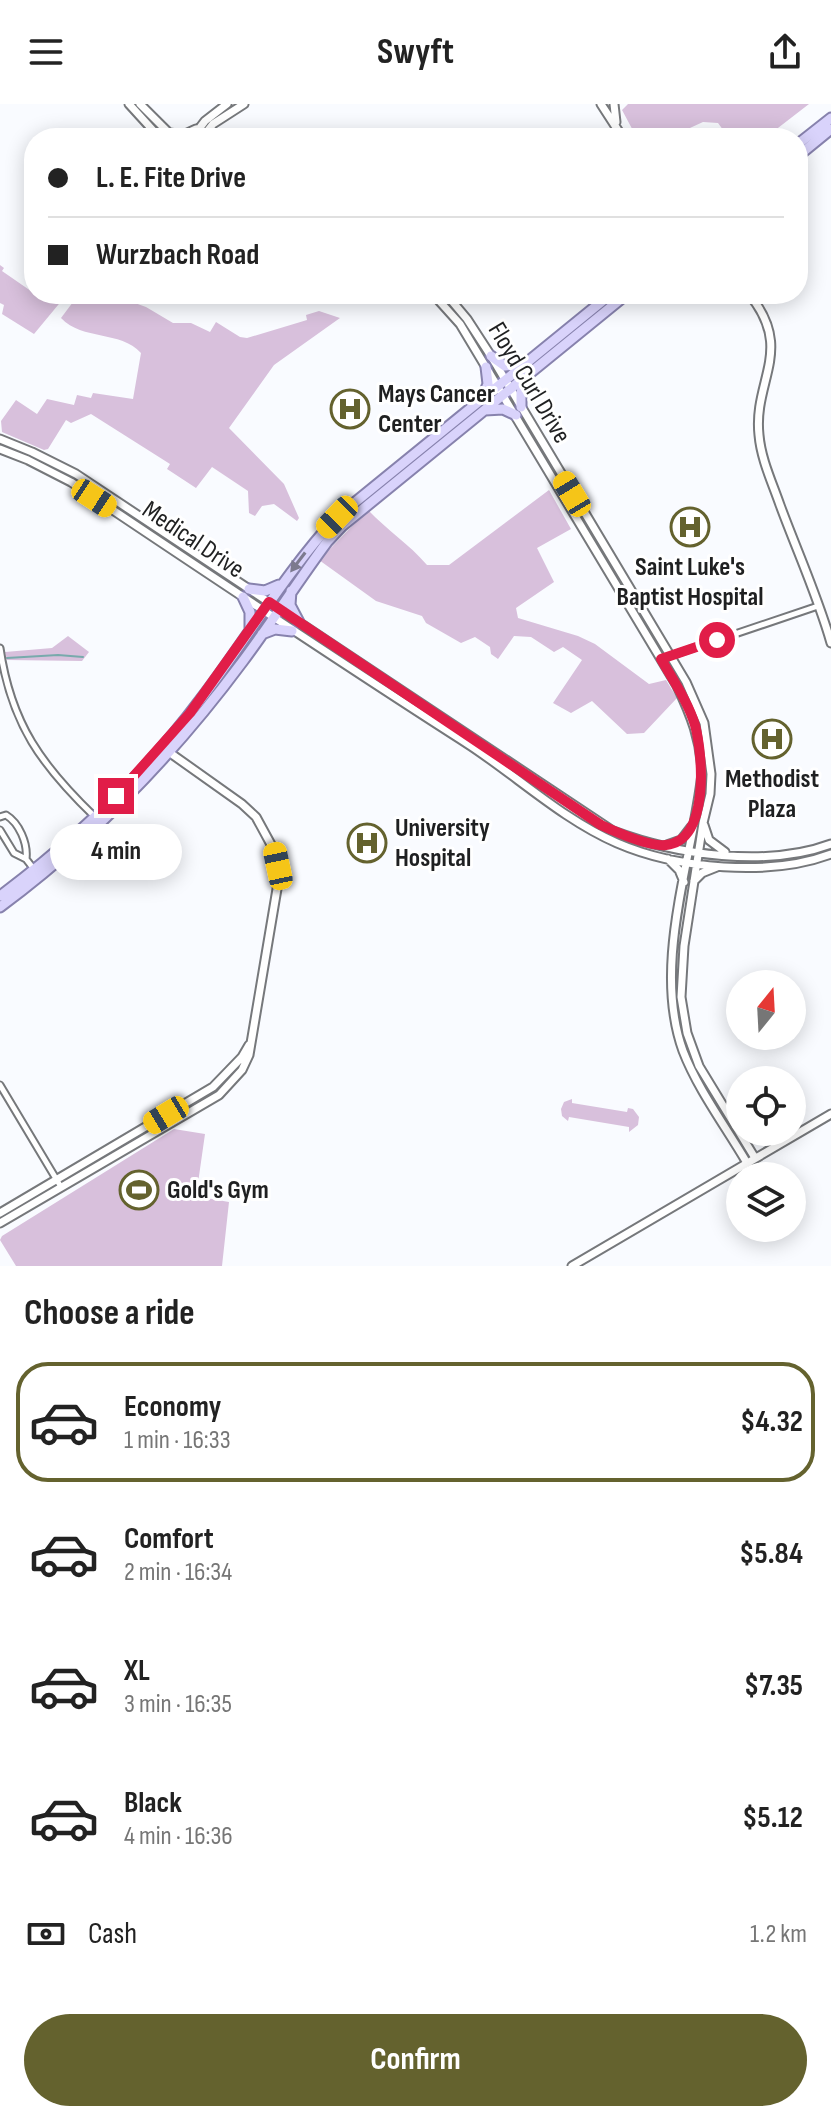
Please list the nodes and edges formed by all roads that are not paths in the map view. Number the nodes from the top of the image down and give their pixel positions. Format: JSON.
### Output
{"nodes":[{"id":1,"x":129,"y":104,"type":"edge"},
{"id":2,"x":140,"y":104,"type":"edge"},
{"id":3,"x":227,"y":104,"type":"edge"},
{"id":4,"x":244,"y":104,"type":"edge"},
{"id":5,"x":601,"y":104,"type":"edge"},
{"id":6,"x":612,"y":104,"type":"edge"},
{"id":7,"x":831,"y":118,"type":"edge"},
{"id":8,"x":201,"y":126,"type":"joint"},
{"id":9,"x":151,"y":128,"type":"edge"},
{"id":10,"x":164,"y":128,"type":"edge"},
{"id":11,"x":197,"y":128,"type":"edge"},
{"id":12,"x":211,"y":128,"type":"edge"},
{"id":13,"x":616,"y":128,"type":"edge"},
{"id":14,"x":618,"y":128,"type":"edge"},
{"id":15,"x":831,"y":129,"type":"edge"},
{"id":16,"x":808,"y":136,"type":"edge"},
{"id":17,"x":808,"y":148,"type":"edge"},
{"id":18,"x":442,"y":304,"type":"edge"},
{"id":19,"x":454,"y":304,"type":"edge"},
{"id":20,"x":600,"y":304,"type":"edge"},
{"id":21,"x":614,"y":304,"type":"edge"},
{"id":22,"x":755,"y":304,"type":"edge"},
{"id":23,"x":491,"y":356,"type":"junction"},
{"id":24,"x":486,"y":367,"type":"junction"},
{"id":25,"x":528,"y":368,"type":"junction"},
{"id":26,"x":504,"y":388,"type":"junction"},
{"id":27,"x":482,"y":399,"type":"junction"},
{"id":28,"x":482,"y":411,"type":"junction"},
{"id":29,"x":518,"y":411,"type":"junction"},
{"id":30,"x":0,"y":439,"type":"edge"},
{"id":31,"x":0,"y":449,"type":"edge"},
{"id":32,"x":282,"y":584,"type":"junction"},
{"id":33,"x":291,"y":591,"type":"junction"},
{"id":34,"x":246,"y":593,"type":"junction"},
{"id":35,"x":269,"y":602,"type":"junction"},
{"id":36,"x":818,"y":606,"type":"junction"},
{"id":37,"x":279,"y":609,"type":"junction"},
{"id":38,"x":263,"y":611,"type":"junction"},
{"id":39,"x":273,"y":618,"type":"junction"},
{"id":40,"x":296,"y":626,"type":"junction"},
{"id":41,"x":249,"y":632,"type":"junction"},
{"id":42,"x":262,"y":634,"type":"junction"},
{"id":43,"x":831,"y":643,"type":"edge"},
{"id":44,"x":0,"y":648,"type":"edge"},
{"id":45,"x":665,"y":657,"type":"junction"},
{"id":46,"x":2,"y":671,"type":"edge"},
{"id":47,"x":701,"y":715,"type":"junction"},
{"id":48,"x":692,"y":717,"type":"junction"},
{"id":49,"x":165,"y":750,"type":"junction"},
{"id":50,"x":548,"y":795,"type":"junction"},
{"id":51,"x":0,"y":817,"type":"edge"},
{"id":52,"x":98,"y":820,"type":"junction"},
{"id":53,"x":698,"y":823,"type":"junction"},
{"id":54,"x":0,"y":830,"type":"edge"},
{"id":55,"x":831,"y":844,"type":"edge"},
{"id":56,"x":665,"y":845,"type":"junction"},
{"id":57,"x":694,"y":851,"type":"junction"},
{"id":58,"x":730,"y":854,"type":"junction"},
{"id":59,"x":831,"y":854,"type":"edge"},
{"id":60,"x":666,"y":858,"type":"junction"},
{"id":61,"x":26,"y":859,"type":"junction"},
{"id":62,"x":692,"y":862,"type":"junction"},
{"id":63,"x":721,"y":866,"type":"junction"},
{"id":64,"x":34,"y":869,"type":"junction"},
{"id":65,"x":688,"y":882,"type":"junction"},
{"id":66,"x":0,"y":896,"type":"edge"},
{"id":67,"x":0,"y":907,"type":"edge"},
{"id":68,"x":0,"y":1085,"type":"edge"},
{"id":69,"x":831,"y":1114,"type":"edge"},
{"id":70,"x":751,"y":1160,"type":"junction"},
{"id":71,"x":59,"y":1184,"type":"junction"},
{"id":72,"x":0,"y":1213,"type":"edge"},
{"id":73,"x":0,"y":1223,"type":"edge"},
{"id":74,"x":572,"y":1266,"type":"edge"}],
"edges":[{"from":1,"to":9,"type":"street"},
{"from":2,"to":10,"type":"street"},
{"from":3,"to":8,"type":"street"},
{"from":4,"to":12,"type":"street"},
{"from":5,"to":13,"type":"street"},
{"from":6,"to":14,"type":"street"},
{"from":7,"to":16,"type":"main road"},
{"from":8,"to":11,"type":"street"},
{"from":15,"to":17,"type":"main road"},
{"from":18,"to":24,"type":"street","name":"Floyd Curl Drive"},
{"from":19,"to":23,"type":"street","name":"Floyd Curl Drive"},
{"from":20,"to":25,"type":"main road"},
{"from":21,"to":25,"type":"main road"},
{"from":22,"to":36,"type":"street"},
{"from":23,"to":25,"type":"main road"},
{"from":23,"to":26,"type":"street","name":"Floyd Curl Drive"},
{"from":24,"to":26,"type":"street","name":"Floyd Curl Drive"},
{"from":24,"to":27,"type":"main road"},
{"from":25,"to":26,"type":"main road"},
{"from":25,"to":29,"type":"main road"},
{"from":26,"to":27,"type":"main road"},
{"from":26,"to":28,"type":"main road"},
{"from":26,"to":29,"type":"street","name":"Floyd Curl Drive"},
{"from":27,"to":32,"type":"main road","one_way":true},
{"from":28,"to":29,"type":"main road"},
{"from":28,"to":33,"type":"main road"},
{"from":29,"to":45,"type":"street","name":"Floyd Curl Drive"},
{"from":30,"to":34,"type":"street","name":"Medical Drive"},
{"from":31,"to":34,"type":"street","name":"Medical Drive"},
{"from":32,"to":34,"type":"main road"},
{"from":32,"to":35,"type":"main road"},
{"from":33,"to":37,"type":"main road"},
{"from":33,"to":40,"type":"main road"},
{"from":34,"to":35,"type":"street","name":"Medical Drive"},
{"from":34,"to":38,"type":"street","name":"Medical Drive"},
{"from":34,"to":41,"type":"main road"},
{"from":35,"to":37,"type":"street","name":"Medical Drive"},
{"from":35,"to":38,"type":"main road"},
{"from":36,"to":43,"type":"street"},
{"from":36,"to":45,"type":"street"},
{"from":37,"to":39,"type":"main road"},
{"from":37,"to":40,"type":"street","name":"Medical Drive"},
{"from":38,"to":39,"type":"street","name":"Medical Drive"},
{"from":38,"to":41,"type":"main road"},
{"from":39,"to":40,"type":"street","name":"Medical Drive"},
{"from":39,"to":42,"type":"main road"},
{"from":40,"to":42,"type":"main road"},
{"from":40,"to":50,"type":"street","name":"Medical Drive"},
{"from":41,"to":49,"type":"main road"},
{"from":42,"to":49,"type":"main road"},
{"from":44,"to":46,"type":"street"},
{"from":45,"to":47,"type":"street","name":"Floyd Curl Drive"},
{"from":45,"to":48,"type":"street","name":"Floyd Curl Drive"},
{"from":46,"to":52,"type":"street"},
{"from":47,"to":48,"type":"street"},
{"from":47,"to":53,"type":"street","name":"Floyd Curl Drive"},
{"from":48,"to":53,"type":"street","name":"Floyd Curl Drive"},
{"from":49,"to":52,"type":"main road"},
{"from":49,"to":71,"type":"street"},
{"from":50,"to":56,"type":"street","name":"Medical Drive"},
{"from":50,"to":60,"type":"street","name":"Medical Drive"},
{"from":51,"to":61,"type":"street"},
{"from":52,"to":64,"type":"main road"},
{"from":52,"to":67,"type":"main road"},
{"from":53,"to":56,"type":"street"},
{"from":53,"to":57,"type":"street","name":"Floyd Curl Drive"},
{"from":53,"to":58,"type":"street"},
{"from":54,"to":61,"type":"street"},
{"from":55,"to":58,"type":"street","name":"Medical Drive"},
{"from":56,"to":57,"type":"street","name":"Medical Drive"},
{"from":57,"to":58,"type":"street","name":"Medical Drive"},
{"from":57,"to":62,"type":"street","name":"Floyd Curl Drive"},
{"from":59,"to":63,"type":"street","name":"Medical Drive"},
{"from":60,"to":62,"type":"street","name":"Medical Drive"},
{"from":60,"to":65,"type":"street"},
{"from":61,"to":64,"type":"street"},
{"from":62,"to":63,"type":"street","name":"Medical Drive"},
{"from":62,"to":65,"type":"street","name":"Floyd Curl Drive"},
{"from":63,"to":65,"type":"street"},
{"from":64,"to":66,"type":"main road"},
{"from":65,"to":70,"type":"street","name":"Floyd Curl Drive"},
{"from":68,"to":71,"type":"street"},
{"from":69,"to":70,"type":"street"},
{"from":70,"to":74,"type":"street"},
{"from":71,"to":72,"type":"street"},
{"from":71,"to":73,"type":"street"}]}
